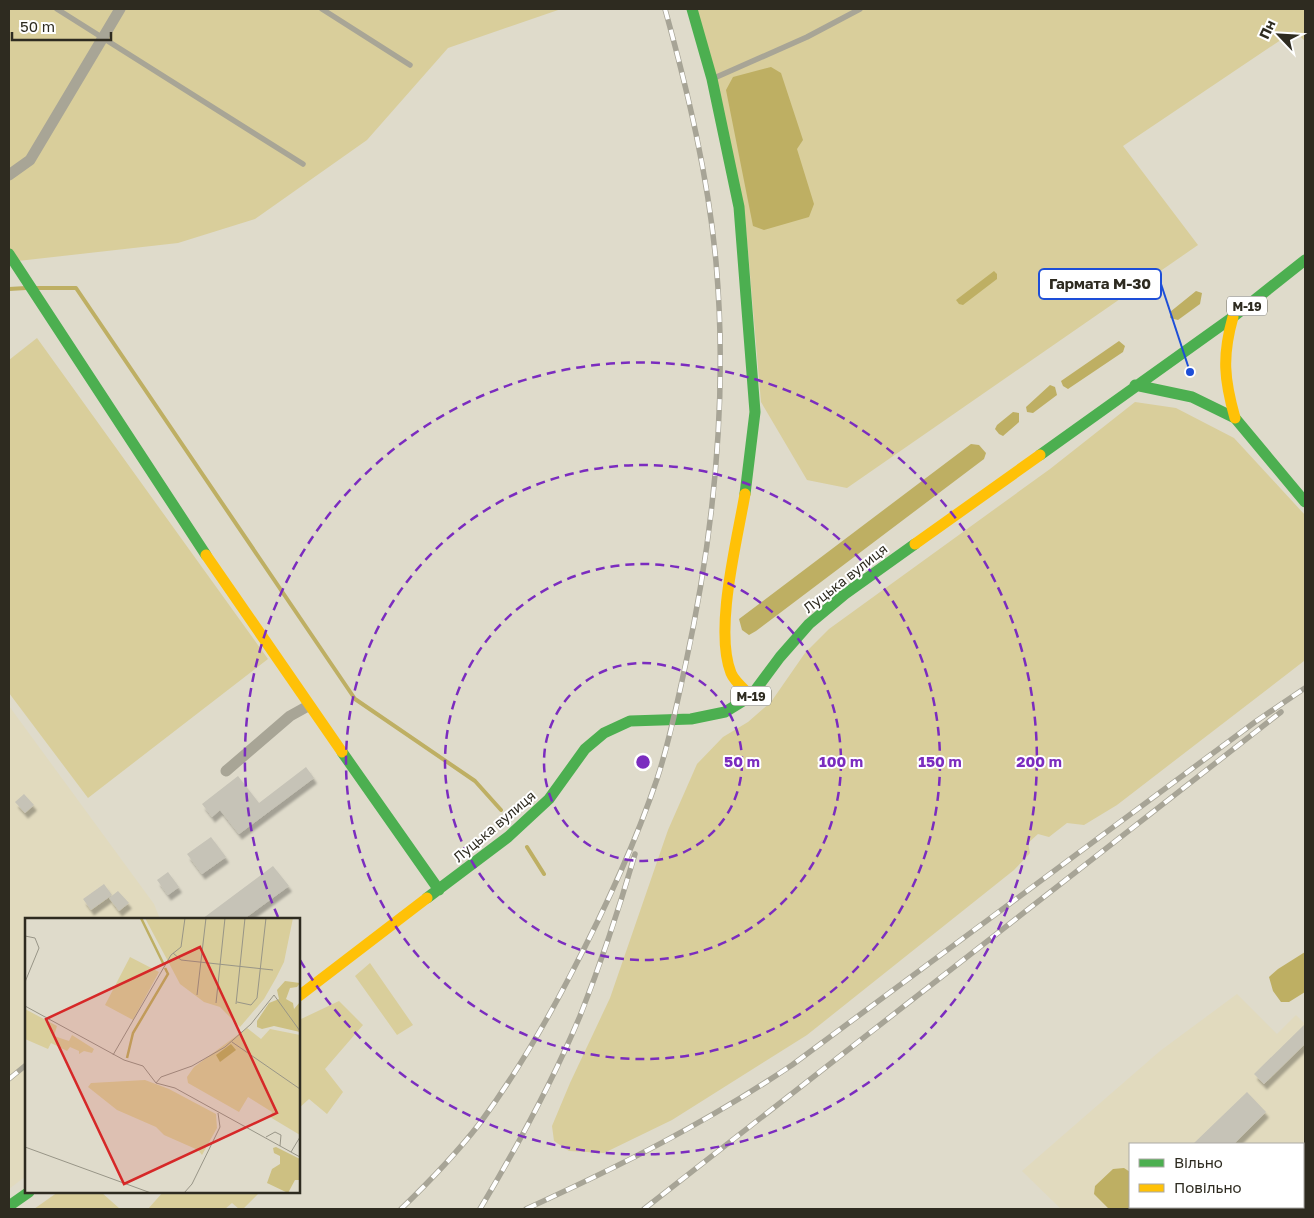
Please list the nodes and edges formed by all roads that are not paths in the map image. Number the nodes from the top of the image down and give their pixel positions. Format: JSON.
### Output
{"nodes":[{"id":1,"x":56,"y":9,"type":"edge"},
{"id":2,"x":120,"y":9,"type":"edge"},
{"id":3,"x":322,"y":9,"type":"edge"},
{"id":4,"x":692,"y":9,"type":"edge"},
{"id":5,"x":860,"y":9,"type":"edge"},
{"id":6,"x":103,"y":38,"type":"junction"},
{"id":7,"x":410,"y":65,"type":"dead end"},
{"id":8,"x":712,"y":79,"type":"junction"},
{"id":9,"x":303,"y":164,"type":"dead end"},
{"id":10,"x":9,"y":175,"type":"edge"},
{"id":11,"x":9,"y":254,"type":"edge"},
{"id":12,"x":1305,"y":260,"type":"edge"},
{"id":13,"x":1233,"y":317,"type":"junction"},
{"id":14,"x":1135,"y":385,"type":"junction"},
{"id":15,"x":1235,"y":418,"type":"junction"},
{"id":16,"x":1305,"y":502,"type":"edge"},
{"id":17,"x":751,"y":696,"type":"junction"},
{"id":18,"x":308,"y":706,"type":"junction"},
{"id":19,"x":226,"y":771,"type":"dead end"},
{"id":20,"x":439,"y":890,"type":"junction"},
{"id":21,"x":300,"y":995,"type":"edge"},
{"id":22,"x":28,"y":1193,"type":"edge"},
{"id":23,"x":9,"y":1206,"type":"edge"}],
"edges":[{"from":1,"to":6,"type":"lane"},
{"from":2,"to":6,"type":"street"},
{"from":3,"to":7,"type":"lane"},
{"from":4,"to":8,"type":"main road"},
{"from":5,"to":8,"type":"lane"},
{"from":6,"to":9,"type":"lane"},
{"from":6,"to":10,"type":"street"},
{"from":8,"to":17,"type":"main road"},
{"from":11,"to":18,"type":"main road"},
{"from":12,"to":13,"type":"main road","name":"Луцька вулиця","number":"М-19"},
{"from":13,"to":14,"type":"main road","name":"Луцька вулиця","number":"М-19"},
{"from":13,"to":15,"type":"main road"},
{"from":14,"to":15,"type":"main road"},
{"from":14,"to":17,"type":"main road","name":"Луцька вулиця","number":"М-19"},
{"from":15,"to":16,"type":"main road"},
{"from":17,"to":20,"type":"main road","name":"Луцька вулиця","number":"М-19"},
{"from":18,"to":19,"type":"street"},
{"from":18,"to":20,"type":"main road"},
{"from":20,"to":21,"type":"main road","name":"Луцька вулиця","number":"М-19"},
{"from":22,"to":23,"type":"main road"}]}
